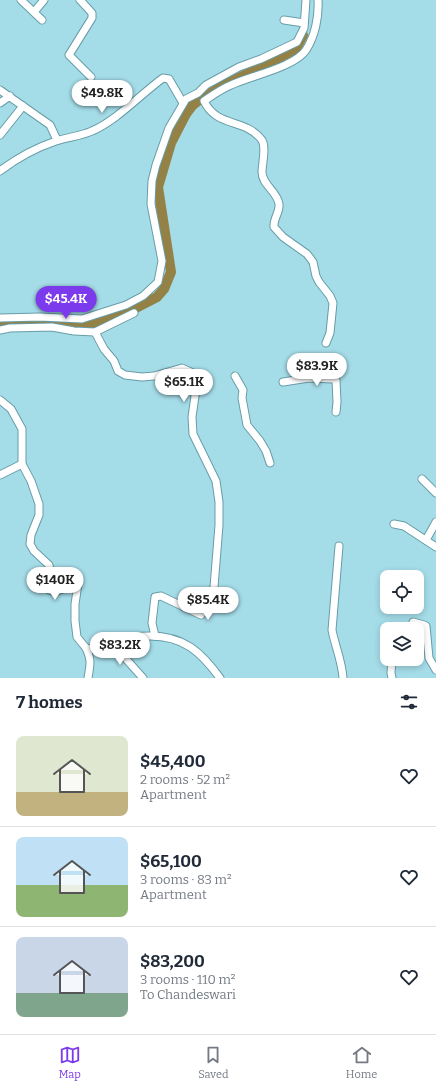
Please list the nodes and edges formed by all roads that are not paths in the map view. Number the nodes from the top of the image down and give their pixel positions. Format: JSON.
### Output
{"nodes":[{"id":1,"x":21,"y":0,"type":"edge"},
{"id":2,"x":44,"y":0,"type":"edge"},
{"id":3,"x":80,"y":0,"type":"edge"},
{"id":4,"x":90,"y":0,"type":"edge"},
{"id":5,"x":306,"y":0,"type":"edge"},
{"id":6,"x":318,"y":0,"type":"edge"},
{"id":7,"x":87,"y":7,"type":"junction"},
{"id":8,"x":34,"y":12,"type":"junction"},
{"id":9,"x":42,"y":20,"type":"dead end"},
{"id":10,"x":284,"y":20,"type":"dead end"},
{"id":11,"x":304,"y":23,"type":"junction"},
{"id":12,"x":91,"y":77,"type":"dead end"},
{"id":13,"x":0,"y":90,"type":"edge"},
{"id":14,"x":10,"y":96,"type":"junction"},
{"id":15,"x":201,"y":97,"type":"junction"},
{"id":16,"x":183,"y":103,"type":"junction"},
{"id":17,"x":0,"y":104,"type":"edge"},
{"id":18,"x":23,"y":106,"type":"junction"},
{"id":19,"x":0,"y":135,"type":"edge"},
{"id":20,"x":57,"y":140,"type":"junction"},
{"id":21,"x":0,"y":171,"type":"edge"},
{"id":22,"x":134,"y":313,"type":"dead end"},
{"id":23,"x":0,"y":318,"type":"edge"},
{"id":24,"x":0,"y":330,"type":"edge"},
{"id":25,"x":96,"y":332,"type":"junction"},
{"id":26,"x":326,"y":343,"type":"dead end"},
{"id":27,"x":235,"y":376,"type":"dead end"},
{"id":28,"x":283,"y":382,"type":"dead end"},
{"id":29,"x":0,"y":400,"type":"edge"},
{"id":30,"x":336,"y":412,"type":"dead end"},
{"id":31,"x":270,"y":463,"type":"dead end"},
{"id":32,"x":22,"y":464,"type":"junction"},
{"id":33,"x":0,"y":475,"type":"edge"},
{"id":34,"x":422,"y":479,"type":"dead end"},
{"id":35,"x":436,"y":493,"type":"edge"},
{"id":36,"x":436,"y":522,"type":"edge"},
{"id":37,"x":394,"y":524,"type":"dead end"},
{"id":38,"x":426,"y":540,"type":"junction"},
{"id":39,"x":339,"y":546,"type":"dead end"},
{"id":40,"x":436,"y":547,"type":"edge"},
{"id":41,"x":424,"y":624,"type":"edge"},
{"id":42,"x":155,"y":636,"type":"junction"},
{"id":43,"x":123,"y":642,"type":"junction"},
{"id":44,"x":86,"y":648,"type":"junction"},
{"id":45,"x":392,"y":666,"type":"edge"},
{"id":46,"x":436,"y":670,"type":"edge"},
{"id":47,"x":88,"y":678,"type":"edge"},
{"id":48,"x":143,"y":678,"type":"edge"},
{"id":49,"x":220,"y":678,"type":"edge"},
{"id":50,"x":343,"y":678,"type":"edge"},
{"id":51,"x":392,"y":678,"type":"edge"}],
"edges":[{"from":1,"to":8,"type":"street"},
{"from":2,"to":8,"type":"street"},
{"from":3,"to":7,"type":"street"},
{"from":4,"to":7,"type":"street"},
{"from":5,"to":11,"type":"street"},
{"from":6,"to":15,"type":"street"},
{"from":7,"to":12,"type":"street"},
{"from":8,"to":9,"type":"street"},
{"from":10,"to":11,"type":"street"},
{"from":11,"to":15,"type":"street"},
{"from":13,"to":14,"type":"street"},
{"from":14,"to":17,"type":"street"},
{"from":14,"to":18,"type":"street"},
{"from":15,"to":16,"type":"street"},
{"from":15,"to":26,"type":"street"},
{"from":16,"to":20,"type":"street"},
{"from":16,"to":23,"type":"street"},
{"from":18,"to":19,"type":"street"},
{"from":18,"to":20,"type":"street"},
{"from":20,"to":21,"type":"street"},
{"from":22,"to":25,"type":"street"},
{"from":24,"to":25,"type":"street"},
{"from":25,"to":42,"type":"street"},
{"from":27,"to":31,"type":"street"},
{"from":28,"to":30,"type":"street"},
{"from":29,"to":32,"type":"street"},
{"from":32,"to":33,"type":"street"},
{"from":32,"to":44,"type":"street"},
{"from":34,"to":35,"type":"street"},
{"from":36,"to":38,"type":"street"},
{"from":37,"to":38,"type":"street"},
{"from":38,"to":40,"type":"street"},
{"from":39,"to":50,"type":"street"},
{"from":41,"to":46,"type":"street"},
{"from":42,"to":43,"type":"street"},
{"from":42,"to":49,"type":"street"},
{"from":43,"to":44,"type":"street"},
{"from":43,"to":48,"type":"street"},
{"from":44,"to":47,"type":"street"},
{"from":45,"to":51,"type":"street"}]}
